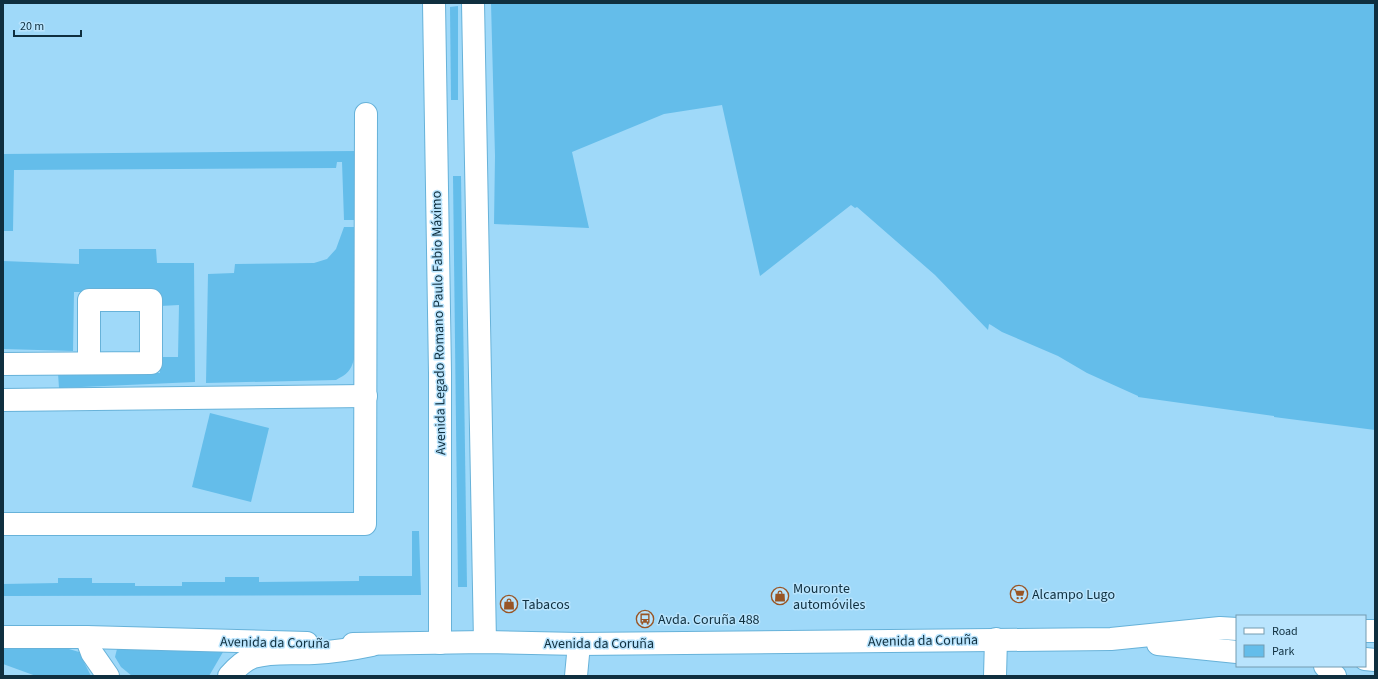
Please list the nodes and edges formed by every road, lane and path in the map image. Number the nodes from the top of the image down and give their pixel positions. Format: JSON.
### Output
{"nodes":[{"id":1,"x":434,"y":3,"type":"edge"},
{"id":2,"x":473,"y":3,"type":"edge"},
{"id":3,"x":366,"y":114,"type":"dead end"},
{"id":4,"x":89,"y":363,"type":"dead end"},
{"id":5,"x":3,"y":364,"type":"edge"},
{"id":6,"x":366,"y":396,"type":"junction"},
{"id":7,"x":3,"y":400,"type":"edge"},
{"id":8,"x":3,"y":524,"type":"edge"},
{"id":9,"x":1236,"y":629,"type":"edge"},
{"id":10,"x":3,"y":637,"type":"edge"},
{"id":11,"x":86,"y":638,"type":"junction"},
{"id":12,"x":996,"y":639,"type":"junction"},
{"id":13,"x":1111,"y":639,"type":"junction"},
{"id":14,"x":485,"y":642,"type":"junction"},
{"id":15,"x":440,"y":643,"type":"junction"},
{"id":16,"x":578,"y":644,"type":"junction"},
{"id":17,"x":372,"y":645,"type":"junction"},
{"id":18,"x":1236,"y":652,"type":"edge"},
{"id":19,"x":1326,"y":667,"type":"edge"},
{"id":20,"x":108,"y":676,"type":"edge"},
{"id":21,"x":229,"y":676,"type":"edge"},
{"id":22,"x":576,"y":676,"type":"edge"},
{"id":23,"x":995,"y":676,"type":"edge"},
{"id":24,"x":1335,"y":676,"type":"edge"}],
"edges":[{"from":1,"to":15,"type":"main road","name":"Avenida Legado Romano Paulo Fabio Máximo"},
{"from":2,"to":14,"type":"main road"},
{"from":3,"to":6,"type":"main road"},
{"from":4,"to":5,"type":"main road"},
{"from":6,"to":7,"type":"main road"},
{"from":6,"to":8,"type":"main road"},
{"from":9,"to":13,"type":"main road","name":"Avenida da Coruña"},
{"from":10,"to":11,"type":"main road","name":"Avenida da Coruña"},
{"from":11,"to":17,"type":"main road","name":"Avenida da Coruña"},
{"from":11,"to":20,"type":"main road"},
{"from":12,"to":13,"type":"main road","name":"Avenida da Coruña"},
{"from":12,"to":16,"type":"main road","name":"Avenida da Coruña"},
{"from":12,"to":23,"type":"main road"},
{"from":13,"to":18,"type":"main road","name":"Avenida da Coruña"},
{"from":14,"to":15,"type":"main road","name":"Avenida da Coruña"},
{"from":14,"to":16,"type":"main road","name":"Avenida da Coruña"},
{"from":15,"to":17,"type":"main road","name":"Avenida da Coruña"},
{"from":16,"to":22,"type":"main road"},
{"from":17,"to":21,"type":"main road"},
{"from":19,"to":24,"type":"main road"}]}
